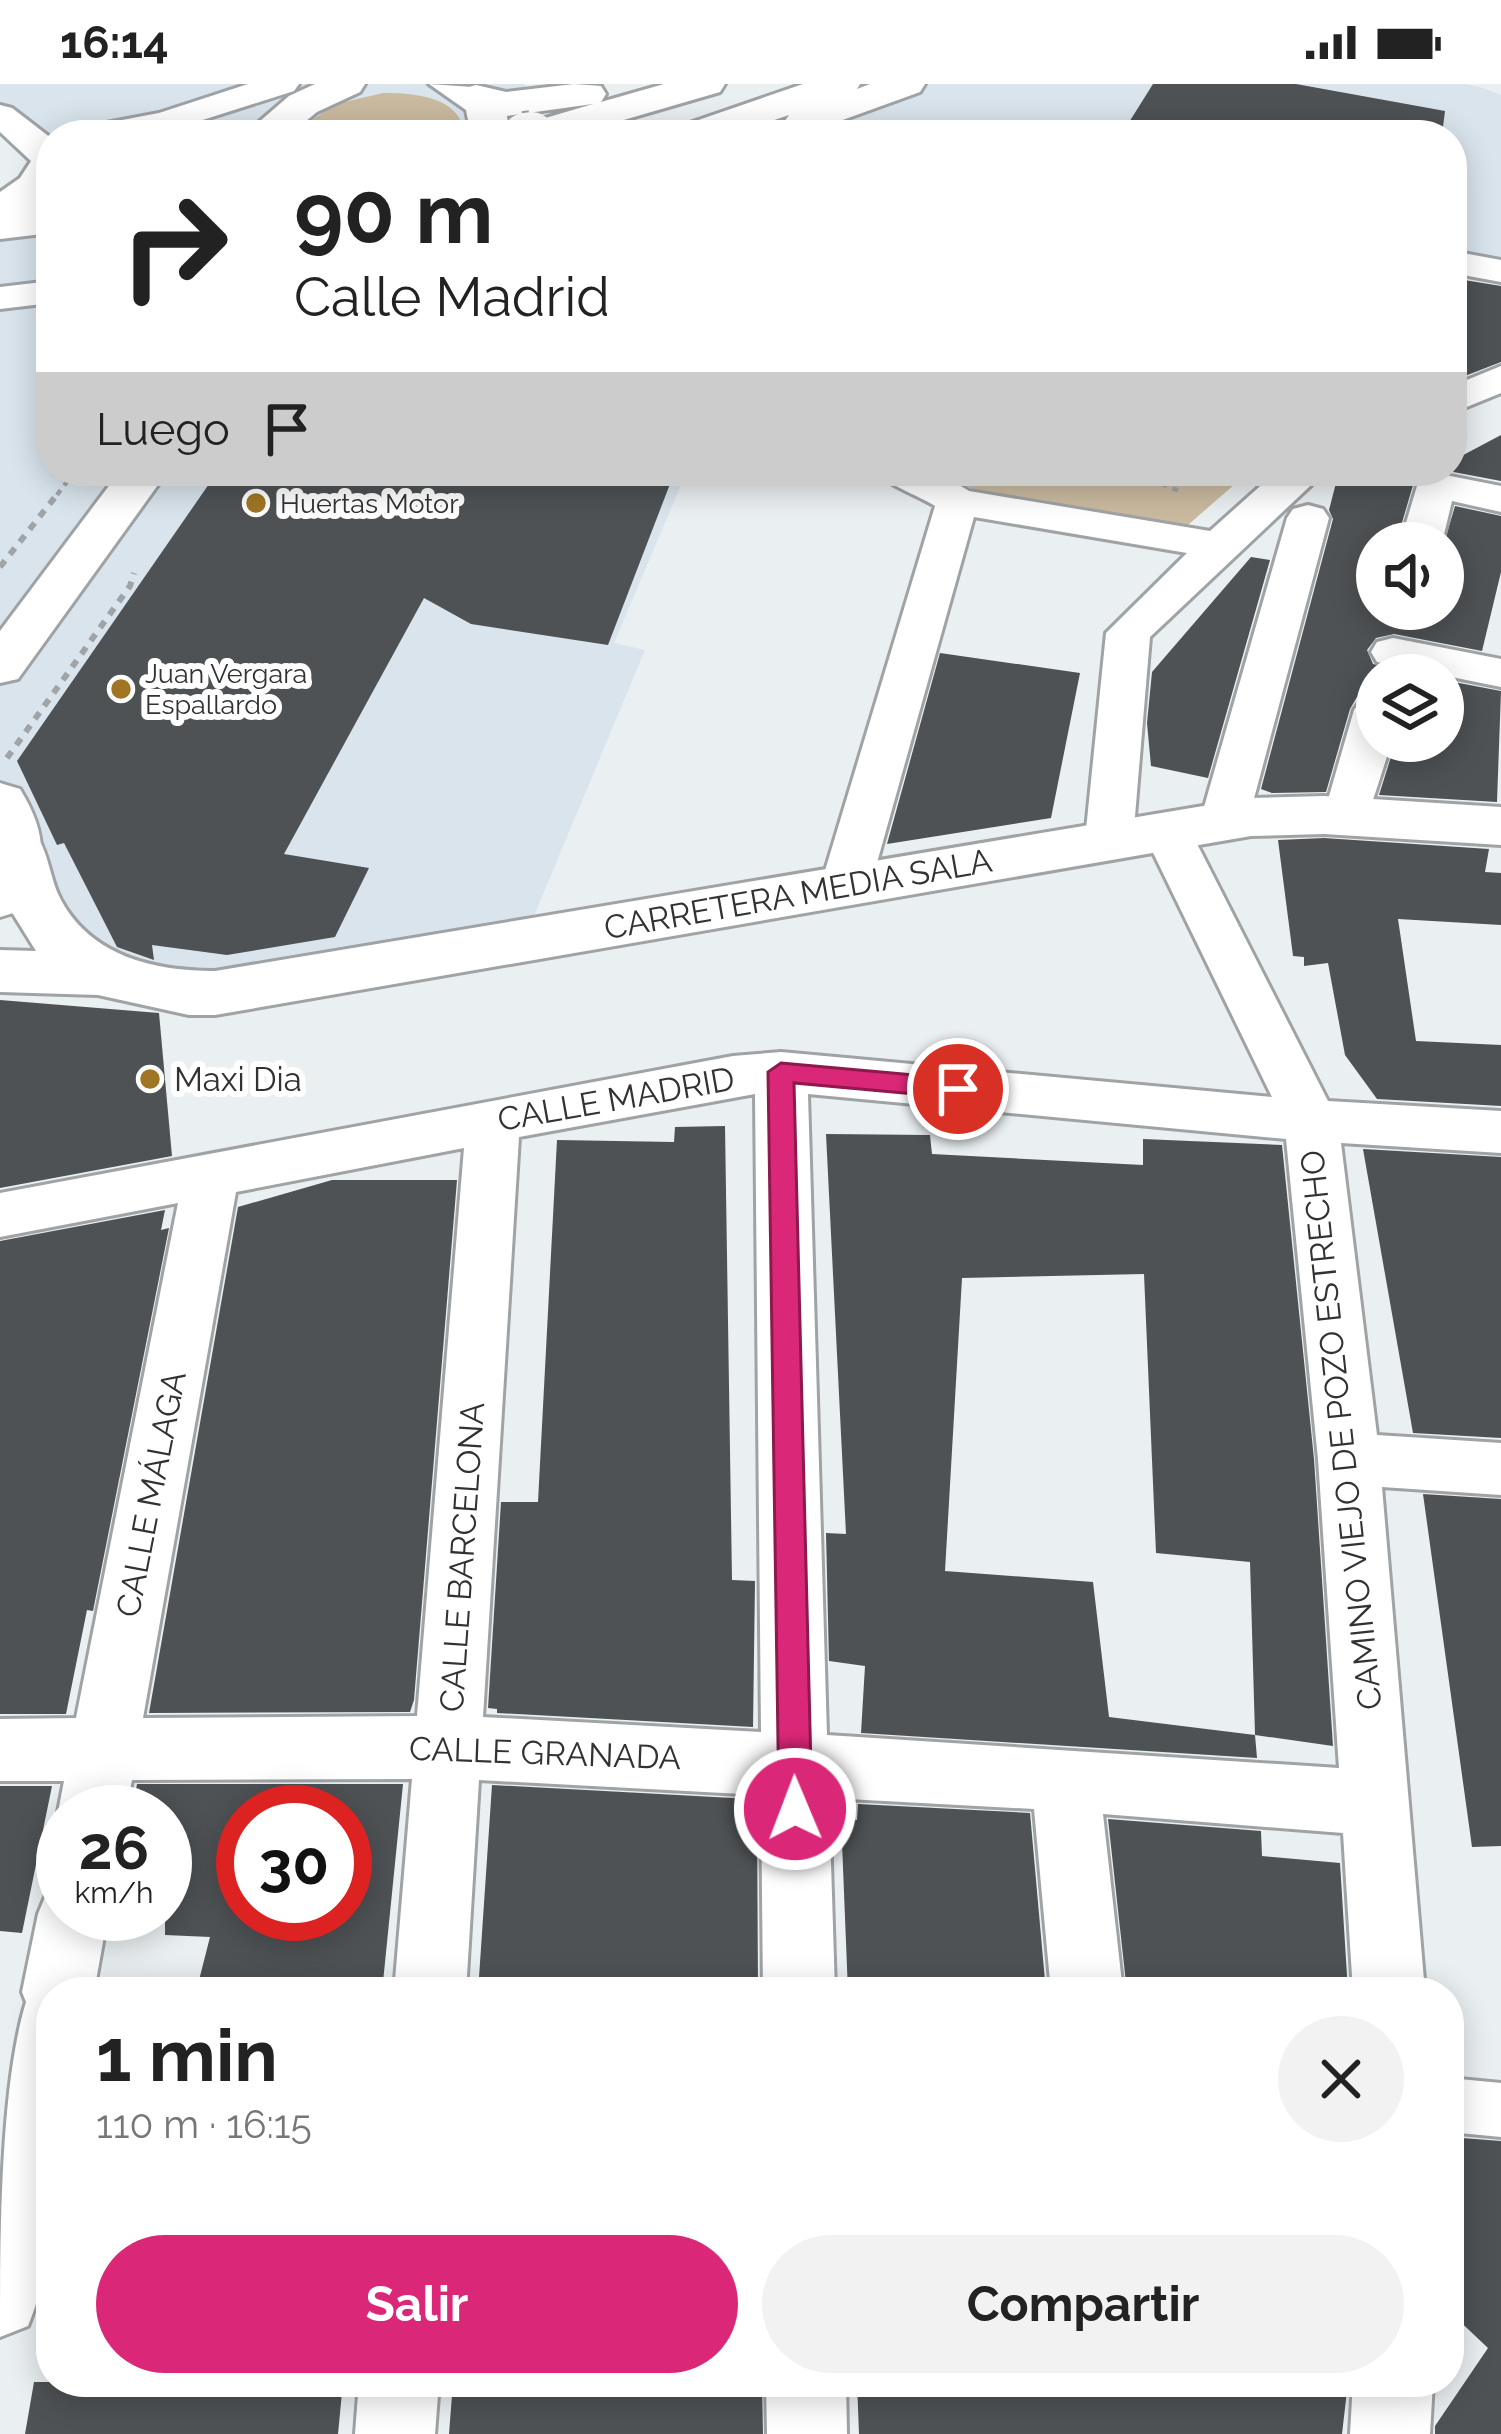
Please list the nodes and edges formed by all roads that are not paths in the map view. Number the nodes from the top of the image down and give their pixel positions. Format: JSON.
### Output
{"nodes":[{"id":1,"x":346,"y":84,"type":"edge"},
{"id":2,"x":619,"y":84,"type":"edge"},
{"id":3,"x":706,"y":84,"type":"edge"},
{"id":4,"x":841,"y":84,"type":"edge"},
{"id":5,"x":905,"y":84,"type":"edge"},
{"id":6,"x":464,"y":90,"type":"edge"},
{"id":7,"x":268,"y":119,"type":"edge"},
{"id":8,"x":234,"y":120,"type":"edge"},
{"id":9,"x":489,"y":120,"type":"edge"},
{"id":10,"x":579,"y":120,"type":"edge"},
{"id":11,"x":736,"y":120,"type":"edge"},
{"id":12,"x":807,"y":120,"type":"edge"},
{"id":13,"x":36,"y":154,"type":"edge"},
{"id":14,"x":2,"y":211,"type":"edge"},
{"id":15,"x":36,"y":217,"type":"edge"},
{"id":16,"x":1467,"y":265,"type":"edge"},
{"id":17,"x":36,"y":267,"type":"edge"},
{"id":18,"x":0,"y":271,"type":"edge"},
{"id":19,"x":1501,"y":271,"type":"edge"},
{"id":20,"x":36,"y":294,"type":"edge"},
{"id":21,"x":0,"y":298,"type":"edge"},
{"id":22,"x":1501,"y":378,"type":"edge"},
{"id":23,"x":1467,"y":394,"type":"edge"},
{"id":24,"x":1467,"y":461,"type":"edge"},
{"id":25,"x":1501,"y":468,"type":"edge"},
{"id":26,"x":88,"y":486,"type":"edge"},
{"id":27,"x":133,"y":486,"type":"edge"},
{"id":28,"x":931,"y":486,"type":"edge"},
{"id":29,"x":1282,"y":486,"type":"edge"},
{"id":30,"x":1436,"y":486,"type":"edge"},
{"id":31,"x":1441,"y":486,"type":"edge"},
{"id":32,"x":1501,"y":499,"type":"edge"},
{"id":33,"x":957,"y":502,"type":"junction"},
{"id":34,"x":1308,"y":518,"type":"dead end"},
{"id":35,"x":1426,"y":522,"type":"edge"},
{"id":36,"x":1217,"y":545,"type":"junction"},
{"id":37,"x":0,"y":601,"type":"edge"},
{"id":38,"x":1395,"y":646,"type":"edge"},
{"id":39,"x":0,"y":667,"type":"edge"},
{"id":40,"x":1501,"y":673,"type":"edge"},
{"id":41,"x":1362,"y":762,"type":"edge"},
{"id":42,"x":1347,"y":817,"type":"junction"},
{"id":43,"x":1225,"y":821,"type":"junction"},
{"id":44,"x":1501,"y":826,"type":"edge"},
{"id":45,"x":6,"y":828,"type":"edge"},
{"id":46,"x":1138,"y":835,"type":"junction"},
{"id":47,"x":847,"y":884,"type":"junction"},
{"id":48,"x":0,"y":971,"type":"edge"},
{"id":49,"x":98,"y":974,"type":"junction"},
{"id":50,"x":781,"y":1072,"type":"junction"},
{"id":51,"x":493,"y":1121,"type":"junction"},
{"id":52,"x":1311,"y":1121,"type":"junction"},
{"id":53,"x":1501,"y":1132,"type":"edge"},
{"id":54,"x":211,"y":1175,"type":"junction"},
{"id":55,"x":0,"y":1215,"type":"edge"},
{"id":56,"x":1349,"y":1459,"type":"junction"},
{"id":57,"x":1501,"y":1469,"type":"edge"},
{"id":58,"x":449,"y":1747,"type":"junction"},
{"id":59,"x":0,"y":1750,"type":"edge"},
{"id":60,"x":794,"y":1763,"type":"junction"},
{"id":61,"x":1065,"y":1779,"type":"junction"},
{"id":62,"x":98,"y":1781,"type":"edge"},
{"id":63,"x":1376,"y":1803,"type":"junction"},
{"id":64,"x":68,"y":1941,"type":"edge"},
{"id":65,"x":61,"y":1977,"type":"edge"},
{"id":66,"x":431,"y":1977,"type":"edge"},
{"id":67,"x":799,"y":1977,"type":"edge"},
{"id":68,"x":1085,"y":1977,"type":"edge"},
{"id":69,"x":1388,"y":1977,"type":"edge"},
{"id":70,"x":30,"y":2066,"type":"edge"},
{"id":71,"x":1464,"y":2106,"type":"edge"},
{"id":72,"x":1501,"y":2110,"type":"edge"},
{"id":73,"x":0,"y":2299,"type":"edge"},
{"id":74,"x":398,"y":2397,"type":"edge"},
{"id":75,"x":806,"y":2397,"type":"edge"},
{"id":76,"x":1392,"y":2397,"type":"edge"},
{"id":77,"x":395,"y":2434,"type":"edge"},
{"id":78,"x":807,"y":2434,"type":"edge"},
{"id":79,"x":1390,"y":2434,"type":"edge"}],
"edges":[{"from":1,"to":7,"type":"main road"},
{"from":2,"to":6,"type":"main road"},
{"from":3,"to":10,"type":"main road"},
{"from":4,"to":11,"type":"main road"},
{"from":5,"to":12,"type":"main road"},
{"from":6,"to":9,"type":"main road"},
{"from":7,"to":8,"type":"street"},
{"from":13,"to":14,"type":"main road"},
{"from":14,"to":15,"type":"main road"},
{"from":16,"to":19,"type":"street"},
{"from":17,"to":18,"type":"main road"},
{"from":20,"to":21,"type":"street"},
{"from":22,"to":23,"type":"street"},
{"from":24,"to":25,"type":"street"},
{"from":26,"to":37,"type":"main road"},
{"from":27,"to":39,"type":"main road"},
{"from":28,"to":33,"type":"street"},
{"from":29,"to":36,"type":"street"},
{"from":30,"to":35,"type":"street"},
{"from":31,"to":32,"type":"street"},
{"from":33,"to":36,"type":"street"},
{"from":33,"to":47,"type":"street"},
{"from":34,"to":43,"type":"street"},
{"from":36,"to":46,"type":"street"},
{"from":38,"to":40,"type":"street"},
{"from":41,"to":42,"type":"street"},
{"from":42,"to":43,"type":"main road","name":"CARRETERA MEDIA SALA"},
{"from":42,"to":44,"type":"main road","name":"CARRETERA MEDIA SALA"},
{"from":43,"to":46,"type":"main road","name":"CARRETERA MEDIA SALA"},
{"from":45,"to":49,"type":"main road","name":"CARRETERA MEDIA SALA"},
{"from":46,"to":47,"type":"main road","name":"CARRETERA MEDIA SALA"},
{"from":46,"to":52,"type":"street","name":"CAMINO VIEJO DE POZO ESTRECHO"},
{"from":47,"to":49,"type":"main road","name":"CARRETERA MEDIA SALA"},
{"from":48,"to":49,"type":"main road","name":"CARRETERA MEDIA SALA"},
{"from":50,"to":51,"type":"street","name":"CALLE MADRID"},
{"from":50,"to":52,"type":"street","name":"CALLE MADRID"},
{"from":50,"to":60,"type":"street"},
{"from":51,"to":54,"type":"street","name":"CALLE MADRID"},
{"from":51,"to":58,"type":"street","name":"CALLE BARCELONA"},
{"from":52,"to":53,"type":"street","name":"CALLE MADRID"},
{"from":52,"to":56,"type":"street","name":"CAMINO VIEJO DE POZO ESTRECHO"},
{"from":54,"to":55,"type":"street","name":"CALLE MADRID"},
{"from":54,"to":62,"type":"street","name":"CALLE MÁLAGA"},
{"from":56,"to":57,"type":"street"},
{"from":56,"to":63,"type":"street","name":"CAMINO VIEJO DE POZO ESTRECHO"},
{"from":58,"to":60,"type":"street","name":"CALLE GRANADA"},
{"from":58,"to":62,"type":"street","name":"CALLE GRANADA"},
{"from":58,"to":66,"type":"street","name":"CALLE BARCELONA"},
{"from":59,"to":62,"type":"street","name":"CALLE GRANADA"},
{"from":60,"to":61,"type":"street","name":"CALLE GRANADA"},
{"from":60,"to":67,"type":"street"},
{"from":61,"to":63,"type":"street","name":"CALLE GRANADA"},
{"from":61,"to":68,"type":"street"},
{"from":63,"to":69,"type":"street","name":"CAMINO VIEJO DE POZO ESTRECHO"},
{"from":64,"to":65,"type":"street"},
{"from":70,"to":73,"type":"street"},
{"from":71,"to":72,"type":"street"},
{"from":74,"to":77,"type":"street"},
{"from":75,"to":78,"type":"street"},
{"from":76,"to":79,"type":"street"}]}
